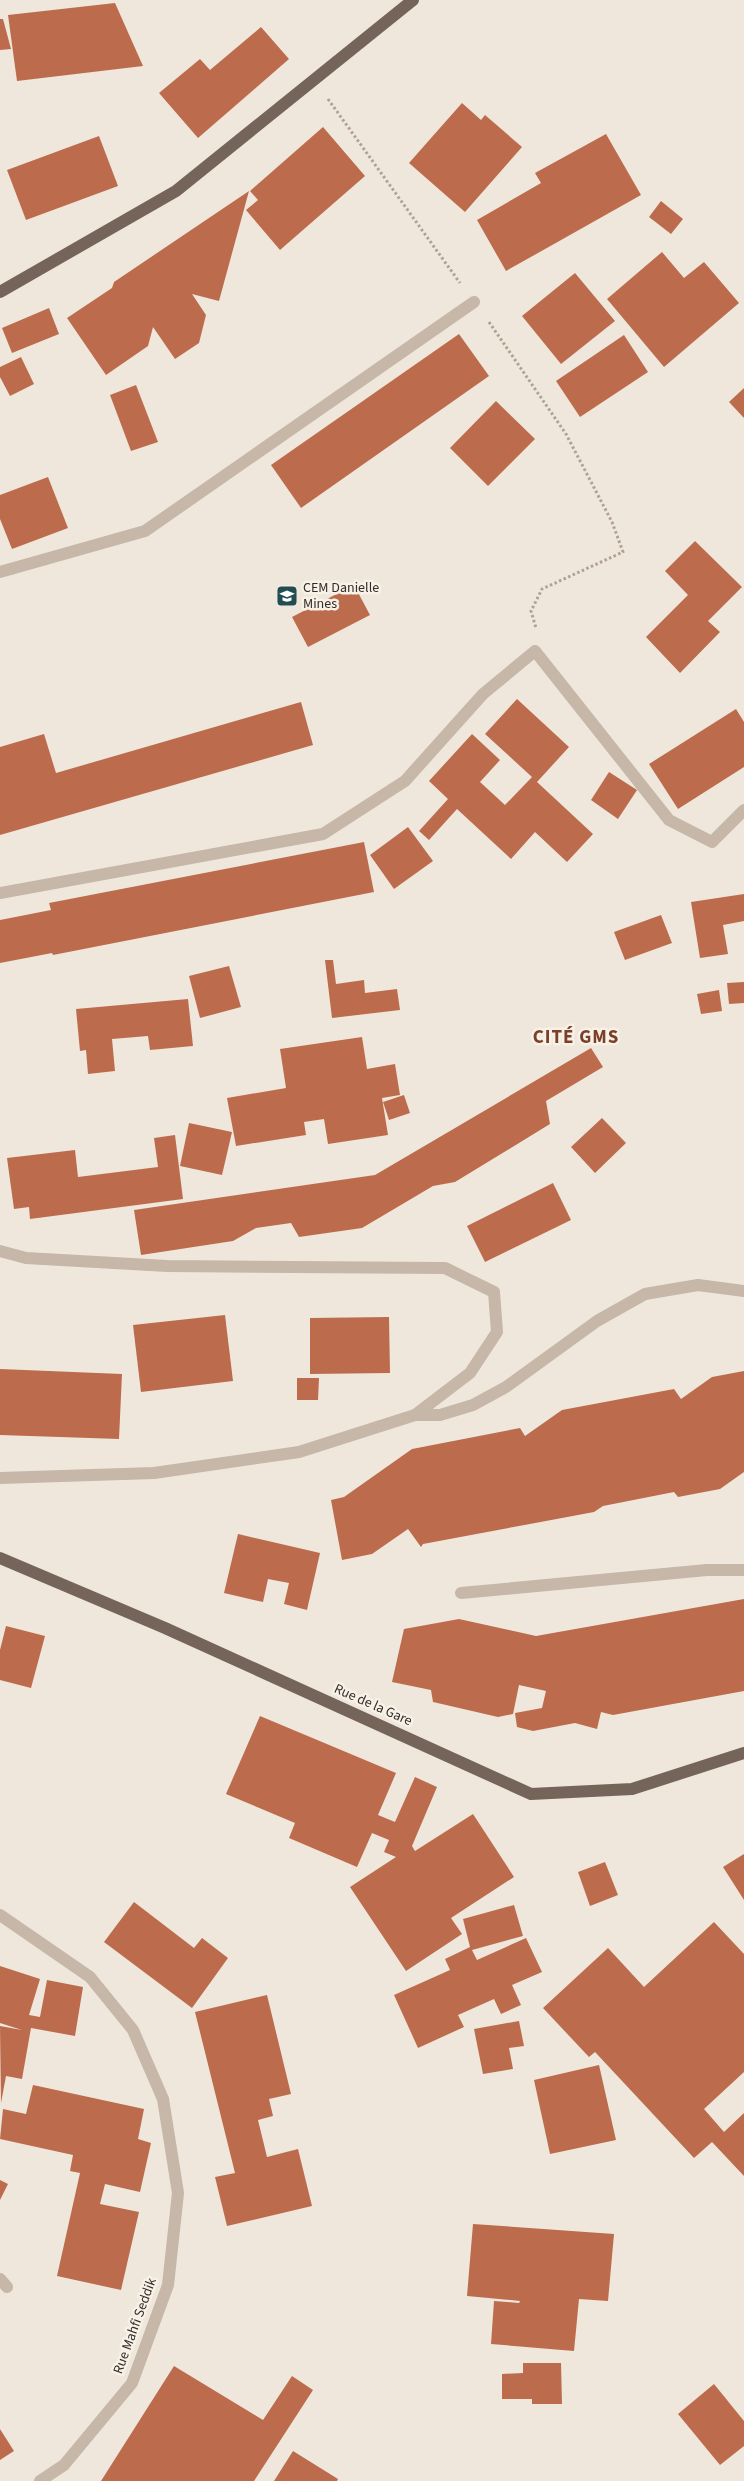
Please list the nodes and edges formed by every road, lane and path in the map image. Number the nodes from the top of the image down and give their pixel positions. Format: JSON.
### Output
{"nodes":[{"id":1,"x":413,"y":0,"type":"edge"},
{"id":2,"x":337,"y":111,"type":"dead end"},
{"id":3,"x":0,"y":292,"type":"edge"},
{"id":4,"x":474,"y":302,"type":"junction"},
{"id":5,"x":0,"y":572,"type":"edge"},
{"id":6,"x":535,"y":651,"type":"junction"},
{"id":7,"x":744,"y":810,"type":"edge"},
{"id":8,"x":0,"y":893,"type":"edge"},
{"id":9,"x":0,"y":1251,"type":"edge"},
{"id":10,"x":744,"y":1291,"type":"edge"},
{"id":11,"x":415,"y":1415,"type":"junction"},
{"id":12,"x":0,"y":1478,"type":"edge"},
{"id":13,"x":0,"y":1558,"type":"edge"},
{"id":14,"x":744,"y":1570,"type":"edge"},
{"id":15,"x":461,"y":1593,"type":"dead end"},
{"id":16,"x":744,"y":1752,"type":"edge"},
{"id":17,"x":0,"y":1916,"type":"edge"},
{"id":18,"x":40,"y":2481,"type":"edge"}],
"edges":[{"from":1,"to":3,"type":"main road"},
{"from":2,"to":4,"type":"path"},
{"from":4,"to":5,"type":"street"},
{"from":4,"to":6,"type":"path"},
{"from":6,"to":7,"type":"street"},
{"from":6,"to":8,"type":"street"},
{"from":9,"to":11,"type":"street"},
{"from":10,"to":11,"type":"street"},
{"from":11,"to":12,"type":"street"},
{"from":13,"to":16,"type":"main road","name":"Rue de la Gare"},
{"from":14,"to":15,"type":"street"},
{"from":17,"to":18,"type":"street","name":"Rue Mahfi Seddik"}]}
